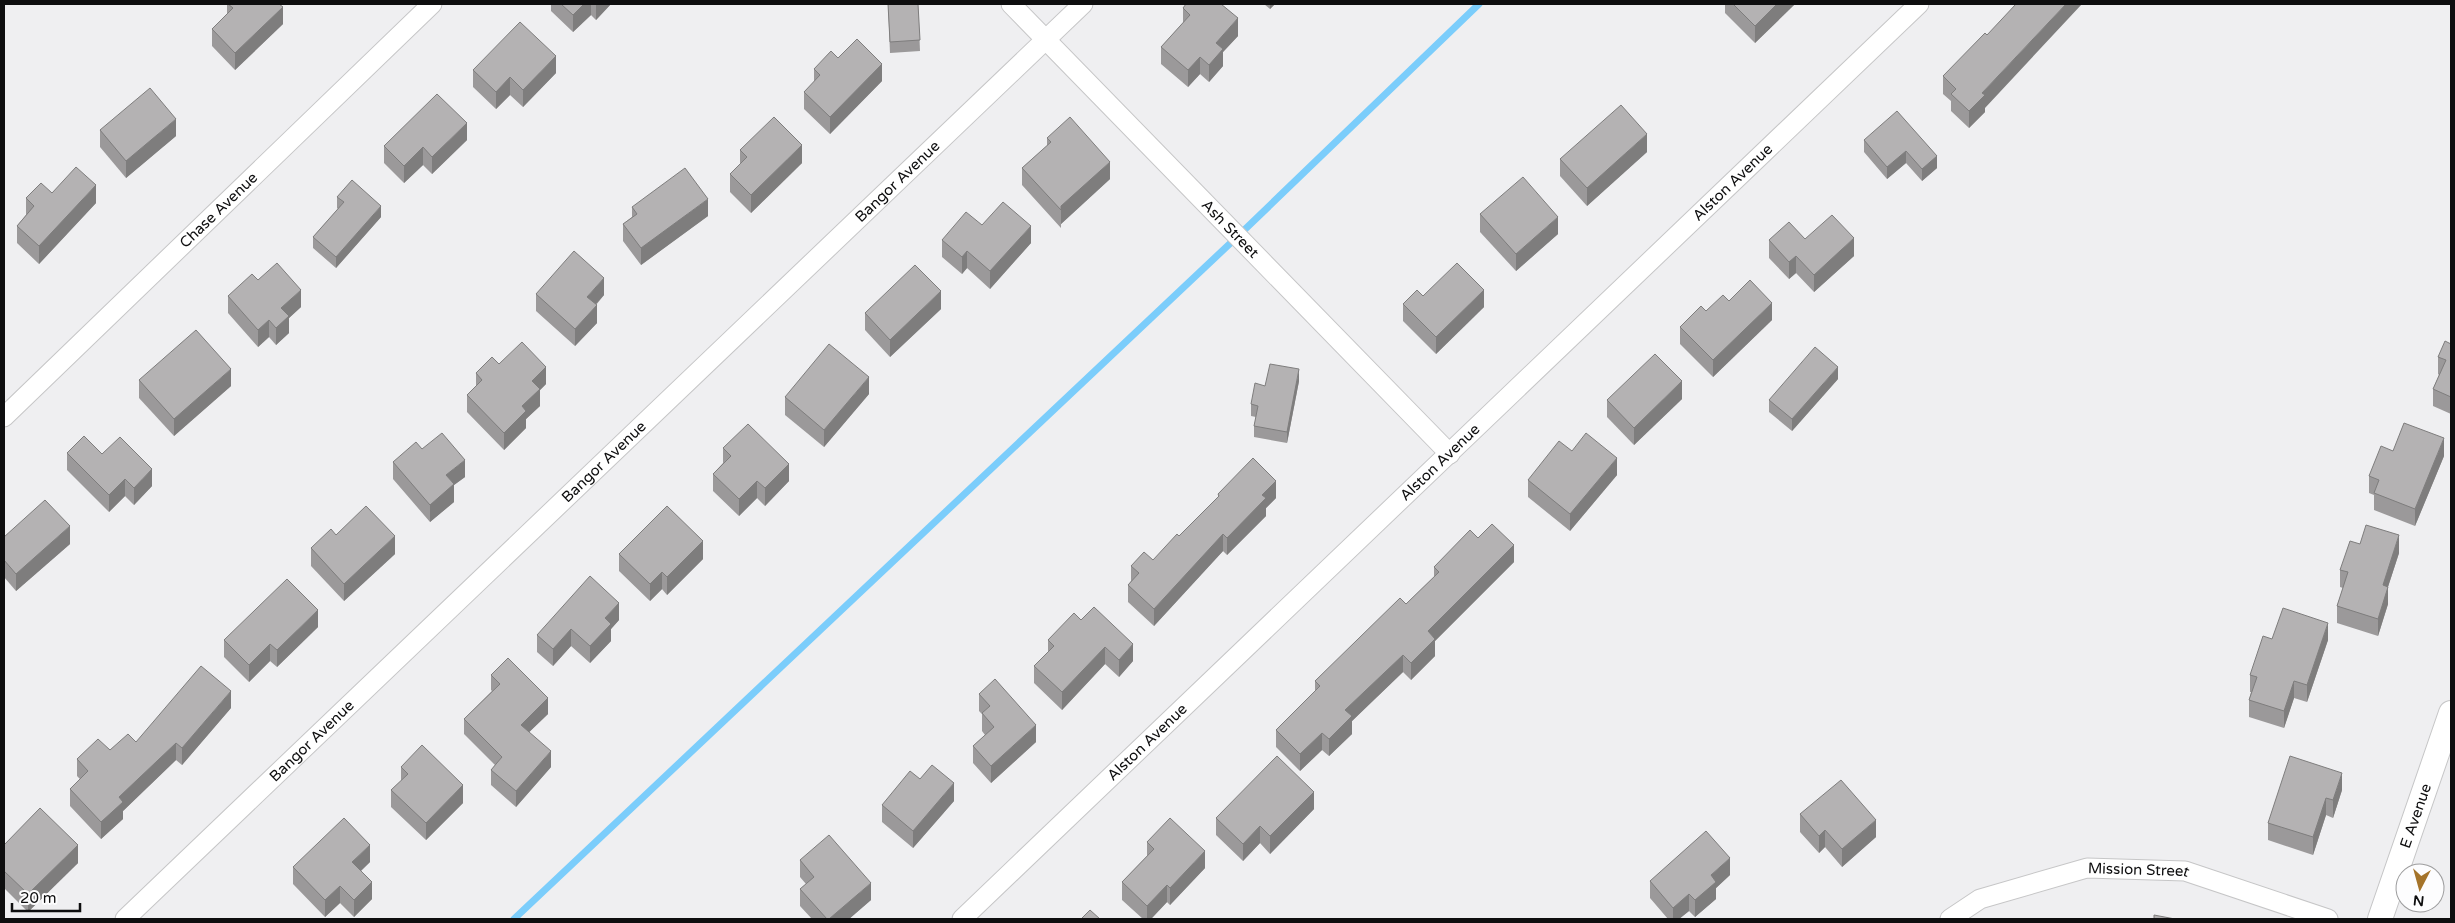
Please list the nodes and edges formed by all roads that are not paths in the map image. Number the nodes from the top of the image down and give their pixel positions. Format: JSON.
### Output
{"nodes":[{"id":1,"x":432,"y":4,"type":"edge"},
{"id":2,"x":1011,"y":4,"type":"edge"},
{"id":3,"x":1083,"y":4,"type":"edge"},
{"id":4,"x":1919,"y":4,"type":"edge"},
{"id":5,"x":1046,"y":40,"type":"junction"},
{"id":6,"x":4,"y":417,"type":"edge"},
{"id":7,"x":1450,"y":454,"type":"junction"},
{"id":8,"x":2451,"y":713,"type":"edge"},
{"id":9,"x":125,"y":919,"type":"edge"},
{"id":10,"x":962,"y":919,"type":"edge"},
{"id":11,"x":1950,"y":919,"type":"edge"},
{"id":12,"x":2328,"y":919,"type":"edge"},
{"id":13,"x":2380,"y":919,"type":"edge"}],
"edges":[{"from":1,"to":6,"type":"street","name":"Chase Avenue"},
{"from":2,"to":5,"type":"street","name":"Ash Street"},
{"from":3,"to":5,"type":"street","name":"Bangor Avenue"},
{"from":4,"to":7,"type":"street","name":"Alston Avenue"},
{"from":5,"to":7,"type":"street","name":"Ash Street"},
{"from":5,"to":9,"type":"street","name":"Bangor Avenue"},
{"from":7,"to":10,"type":"street","name":"Alston Avenue"},
{"from":8,"to":13,"type":"street","name":"E Avenue"},
{"from":11,"to":12,"type":"street","name":"Mission Street"}]}
